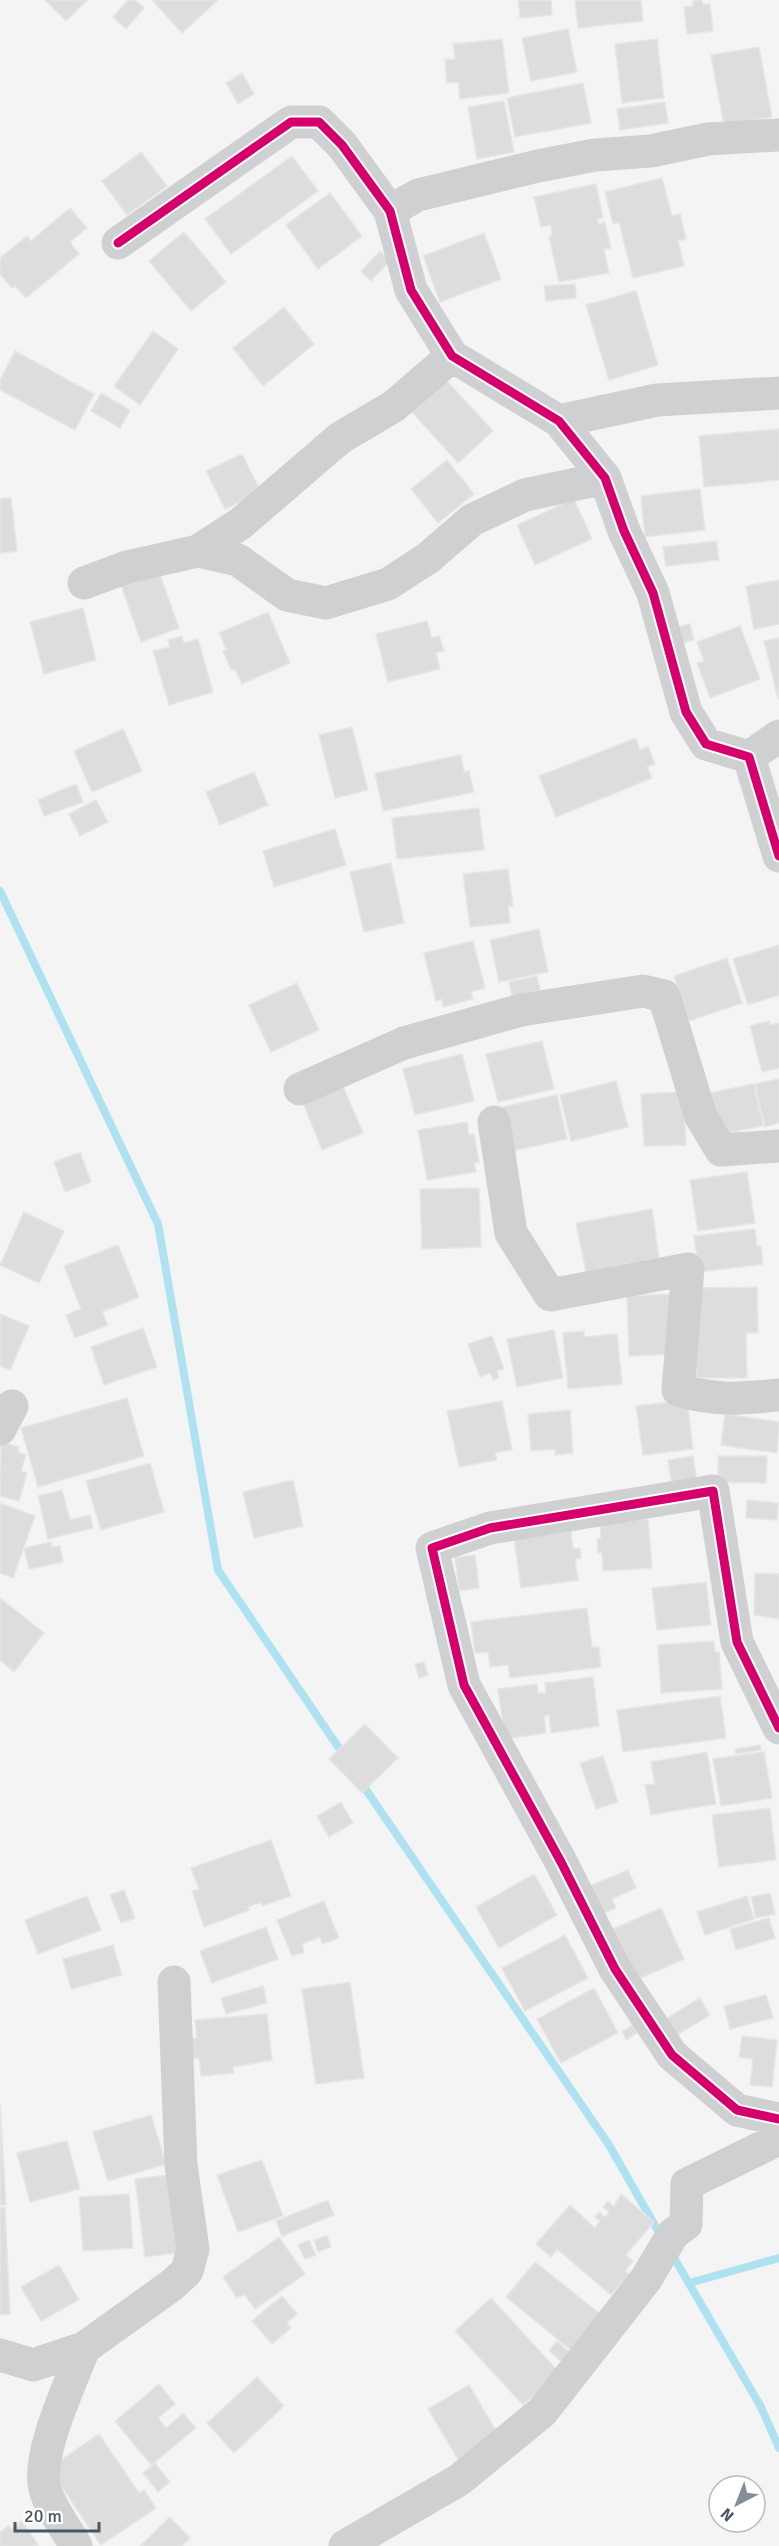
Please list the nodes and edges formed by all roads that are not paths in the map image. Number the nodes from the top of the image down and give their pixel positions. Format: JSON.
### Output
{"nodes":[{"id":1,"x":779,"y":135,"type":"edge"},
{"id":2,"x":390,"y":211,"type":"junction"},
{"id":3,"x":118,"y":243,"type":"dead end"},
{"id":4,"x":452,"y":356,"type":"junction"},
{"id":5,"x":779,"y":393,"type":"edge"},
{"id":6,"x":559,"y":421,"type":"junction"},
{"id":7,"x":605,"y":478,"type":"junction"},
{"id":8,"x":198,"y":551,"type":"junction"},
{"id":9,"x":84,"y":582,"type":"dead end"},
{"id":10,"x":779,"y":736,"type":"edge"},
{"id":11,"x":749,"y":757,"type":"junction"},
{"id":12,"x":779,"y":856,"type":"edge"},
{"id":13,"x":300,"y":1089,"type":"dead end"},
{"id":14,"x":494,"y":1122,"type":"dead end"},
{"id":15,"x":779,"y":1146,"type":"edge"},
{"id":16,"x":779,"y":1395,"type":"edge"},
{"id":17,"x":779,"y":1728,"type":"edge"},
{"id":18,"x":174,"y":1982,"type":"dead end"},
{"id":19,"x":779,"y":2119,"type":"edge"},
{"id":20,"x":779,"y":2139,"type":"edge"},
{"id":21,"x":84,"y":2348,"type":"junction"},
{"id":22,"x":0,"y":2355,"type":"edge"},
{"id":23,"x":33,"y":2365,"type":"junction"},
{"id":24,"x":62,"y":2409,"type":"junction"},
{"id":25,"x":76,"y":2546,"type":"edge"},
{"id":26,"x":345,"y":2546,"type":"edge"}],
"edges":[{"from":1,"to":2,"type":"street"},
{"from":2,"to":3,"type":"street"},
{"from":2,"to":4,"type":"street"},
{"from":4,"to":6,"type":"street"},
{"from":4,"to":8,"type":"street"},
{"from":5,"to":6,"type":"street"},
{"from":6,"to":7,"type":"street"},
{"from":7,"to":8,"type":"street"},
{"from":7,"to":11,"type":"street"},
{"from":8,"to":9,"type":"street"},
{"from":10,"to":11,"type":"street"},
{"from":11,"to":12,"type":"street"},
{"from":13,"to":15,"type":"street"},
{"from":14,"to":16,"type":"street"},
{"from":17,"to":19,"type":"street"},
{"from":18,"to":21,"type":"street"},
{"from":20,"to":26,"type":"street"},
{"from":21,"to":23,"type":"street"},
{"from":21,"to":24,"type":"street"},
{"from":22,"to":23,"type":"street"},
{"from":23,"to":24,"type":"street"},
{"from":24,"to":25,"type":"street"}]}
